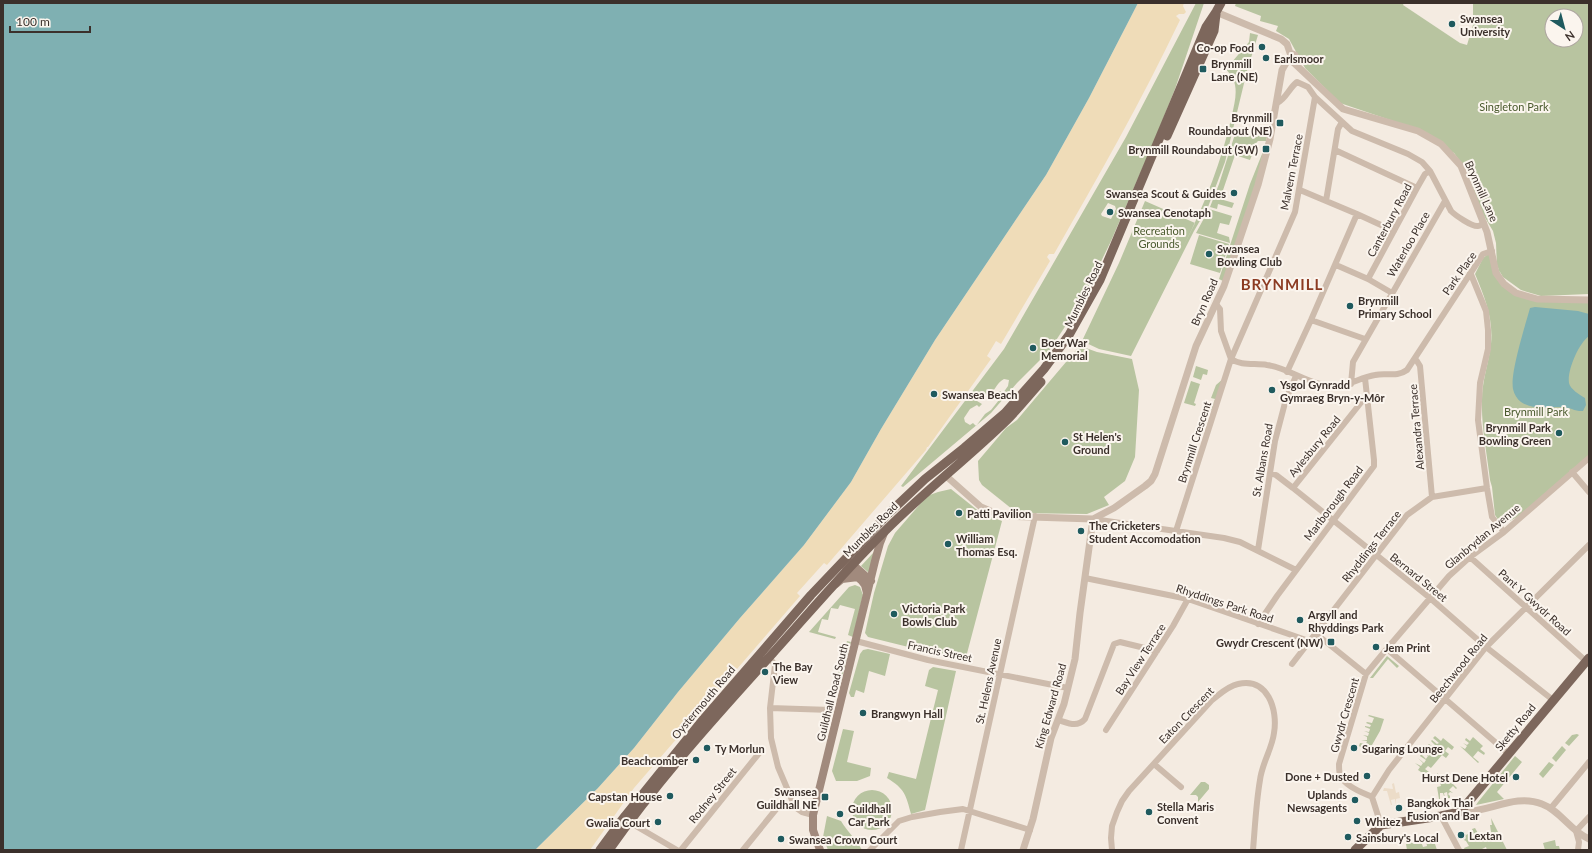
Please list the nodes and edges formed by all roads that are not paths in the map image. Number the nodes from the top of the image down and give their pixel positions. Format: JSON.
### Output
{"nodes":[{"id":1,"x":1221,"y":3,"type":"edge"},
{"id":2,"x":1216,"y":12,"type":"junction"},
{"id":3,"x":1290,"y":53,"type":"junction"},
{"id":4,"x":1286,"y":62,"type":"junction"},
{"id":5,"x":1294,"y":63,"type":"junction"},
{"id":6,"x":1315,"y":97,"type":"junction"},
{"id":7,"x":1277,"y":103,"type":"junction"},
{"id":8,"x":1342,"y":122,"type":"junction"},
{"id":9,"x":1335,"y":150,"type":"junction"},
{"id":10,"x":1430,"y":171,"type":"junction"},
{"id":11,"x":1418,"y":188,"type":"junction"},
{"id":12,"x":1300,"y":190,"type":"junction"},
{"id":13,"x":1326,"y":201,"type":"junction"},
{"id":14,"x":1445,"y":201,"type":"junction"},
{"id":15,"x":1357,"y":214,"type":"junction"},
{"id":16,"x":1484,"y":223,"type":"junction"},
{"id":17,"x":1394,"y":231,"type":"junction"},
{"id":18,"x":1492,"y":251,"type":"junction"},
{"id":19,"x":1336,"y":265,"type":"junction"},
{"id":20,"x":1470,"y":272,"type":"junction"},
{"id":21,"x":1368,"y":279,"type":"junction"},
{"id":22,"x":1392,"y":292,"type":"junction"},
{"id":23,"x":1589,"y":300,"type":"edge"},
{"id":24,"x":1216,"y":304,"type":"junction"},
{"id":25,"x":1311,"y":320,"type":"junction"},
{"id":26,"x":1365,"y":339,"type":"junction"},
{"id":27,"x":1415,"y":358,"type":"junction"},
{"id":28,"x":1232,"y":359,"type":"junction"},
{"id":29,"x":1046,"y":371,"type":"junction"},
{"id":30,"x":1287,"y":372,"type":"junction"},
{"id":31,"x":1296,"y":376,"type":"junction"},
{"id":32,"x":1365,"y":378,"type":"junction"},
{"id":33,"x":1351,"y":384,"type":"junction"},
{"id":34,"x":1368,"y":398,"type":"junction"},
{"id":35,"x":1589,"y":458,"type":"edge"},
{"id":36,"x":1572,"y":472,"type":"junction"},
{"id":37,"x":1270,"y":474,"type":"junction"},
{"id":38,"x":945,"y":475,"type":"junction"},
{"id":39,"x":1293,"y":488,"type":"junction"},
{"id":40,"x":1487,"y":488,"type":"junction"},
{"id":41,"x":1589,"y":492,"type":"edge"},
{"id":42,"x":1432,"y":497,"type":"junction"},
{"id":43,"x":1035,"y":516,"type":"junction"},
{"id":44,"x":1093,"y":519,"type":"junction"},
{"id":45,"x":1332,"y":520,"type":"junction"},
{"id":46,"x":886,"y":530,"type":"junction"},
{"id":47,"x":1176,"y":531,"type":"junction"},
{"id":48,"x":1504,"y":532,"type":"junction"},
{"id":49,"x":1589,"y":545,"type":"edge"},
{"id":50,"x":853,"y":550,"type":"junction"},
{"id":51,"x":1258,"y":550,"type":"junction"},
{"id":52,"x":1376,"y":555,"type":"junction"},
{"id":53,"x":1470,"y":557,"type":"junction"},
{"id":54,"x":850,"y":566,"type":"junction"},
{"id":55,"x":1296,"y":570,"type":"junction"},
{"id":56,"x":830,"y":575,"type":"junction"},
{"id":57,"x":858,"y":577,"type":"junction"},
{"id":58,"x":1085,"y":578,"type":"junction"},
{"id":59,"x":871,"y":581,"type":"junction"},
{"id":60,"x":833,"y":585,"type":"junction"},
{"id":61,"x":867,"y":596,"type":"junction"},
{"id":62,"x":1430,"y":598,"type":"junction"},
{"id":63,"x":820,"y":599,"type":"joint"},
{"id":64,"x":1188,"y":599,"type":"junction"},
{"id":65,"x":1526,"y":607,"type":"junction"},
{"id":66,"x":1258,"y":624,"type":"junction"},
{"id":67,"x":1311,"y":638,"type":"junction"},
{"id":68,"x":856,"y":641,"type":"junction"},
{"id":69,"x":1486,"y":646,"type":"junction"},
{"id":70,"x":1386,"y":649,"type":"junction"},
{"id":71,"x":1157,"y":651,"type":"junction"},
{"id":72,"x":769,"y":657,"type":"junction"},
{"id":73,"x":1588,"y":661,"type":"edge"},
{"id":74,"x":1292,"y":664,"type":"dead end"},
{"id":75,"x":1000,"y":674,"type":"junction"},
{"id":76,"x":1366,"y":674,"type":"junction"},
{"id":77,"x":1068,"y":688,"type":"junction"},
{"id":78,"x":1445,"y":699,"type":"junction"},
{"id":79,"x":1553,"y":700,"type":"junction"},
{"id":80,"x":770,"y":708,"type":"junction"},
{"id":81,"x":831,"y":710,"type":"dead end"},
{"id":82,"x":1058,"y":720,"type":"junction"},
{"id":83,"x":1106,"y":730,"type":"dead end"},
{"id":84,"x":760,"y":752,"type":"dead end"},
{"id":85,"x":1509,"y":754,"type":"junction"},
{"id":86,"x":1589,"y":762,"type":"edge"},
{"id":87,"x":1154,"y":764,"type":"junction"},
{"id":88,"x":1181,"y":787,"type":"dead end"},
{"id":89,"x":1372,"y":797,"type":"junction"},
{"id":90,"x":782,"y":802,"type":"dead end"},
{"id":91,"x":1551,"y":808,"type":"junction"},
{"id":92,"x":970,"y":812,"type":"junction"},
{"id":93,"x":1460,"y":812,"type":"junction"},
{"id":94,"x":813,"y":815,"type":"junction"},
{"id":95,"x":1441,"y":816,"type":"junction"},
{"id":96,"x":1589,"y":817,"type":"edge"},
{"id":97,"x":629,"y":822,"type":"junction"},
{"id":98,"x":1382,"y":825,"type":"junction"},
{"id":99,"x":1030,"y":830,"type":"junction"},
{"id":100,"x":1576,"y":831,"type":"junction"},
{"id":101,"x":1589,"y":838,"type":"edge"},
{"id":102,"x":600,"y":850,"type":"edge"},
{"id":103,"x":609,"y":850,"type":"edge"},
{"id":104,"x":677,"y":850,"type":"edge"},
{"id":105,"x":681,"y":850,"type":"edge"},
{"id":106,"x":743,"y":850,"type":"edge"},
{"id":107,"x":820,"y":850,"type":"edge"},
{"id":108,"x":870,"y":850,"type":"edge"},
{"id":109,"x":961,"y":850,"type":"edge"},
{"id":110,"x":1023,"y":850,"type":"edge"},
{"id":111,"x":1112,"y":850,"type":"edge"},
{"id":112,"x":1253,"y":850,"type":"edge"},
{"id":113,"x":1355,"y":850,"type":"edge"},
{"id":114,"x":1459,"y":850,"type":"edge"},
{"id":115,"x":1578,"y":850,"type":"edge"}],
"edges":[{"from":1,"to":2,"type":"main road","name":"Mumbles Road"},
{"from":2,"to":3,"type":"street","name":"Brynmill Lane"},
{"from":2,"to":29,"type":"main road","name":"Mumbles Road"},
{"from":3,"to":4,"type":"street"},
{"from":3,"to":5,"type":"street","name":"Brynmill Lane"},
{"from":4,"to":5,"type":"street"},
{"from":4,"to":7,"type":"street","name":"Bryn Road"},
{"from":5,"to":16,"type":"street","name":"Brynmill Lane"},
{"from":6,"to":7,"type":"street"},
{"from":6,"to":8,"type":"street"},
{"from":6,"to":12,"type":"street","name":"Malvern Terrace"},
{"from":7,"to":24,"type":"street","name":"Bryn Road"},
{"from":8,"to":9,"type":"street"},
{"from":8,"to":10,"type":"street"},
{"from":9,"to":11,"type":"street"},
{"from":9,"to":13,"type":"street"},
{"from":10,"to":11,"type":"street","name":"Canterbury Road"},
{"from":10,"to":14,"type":"street"},
{"from":11,"to":17,"type":"street","name":"Canterbury Road"},
{"from":12,"to":13,"type":"street"},
{"from":12,"to":28,"type":"street","name":"Malvern Terrace"},
{"from":13,"to":15,"type":"street"},
{"from":14,"to":16,"type":"street"},
{"from":14,"to":22,"type":"street","name":"Waterloo Place"},
{"from":15,"to":17,"type":"street"},
{"from":15,"to":19,"type":"street"},
{"from":16,"to":18,"type":"street","name":"Brynmill Lane"},
{"from":17,"to":21,"type":"street","name":"Canterbury Road"},
{"from":18,"to":20,"type":"street","name":"Park Place"},
{"from":18,"to":23,"type":"street","name":"Brynmill Lane"},
{"from":19,"to":21,"type":"street"},
{"from":19,"to":25,"type":"street"},
{"from":20,"to":27,"type":"street","name":"Park Place"},
{"from":20,"to":40,"type":"street"},
{"from":21,"to":22,"type":"street"},
{"from":22,"to":26,"type":"street","name":"Waterloo Place"},
{"from":24,"to":28,"type":"street"},
{"from":24,"to":44,"type":"street","name":"Bryn Road"},
{"from":25,"to":26,"type":"street"},
{"from":25,"to":30,"type":"street"},
{"from":26,"to":33,"type":"street","name":"Waterloo Place"},
{"from":27,"to":32,"type":"street","name":"Park Place"},
{"from":27,"to":42,"type":"street","name":"Alexandra Terrace"},
{"from":28,"to":30,"type":"street"},
{"from":28,"to":47,"type":"street","name":"Brynmill Crescent"},
{"from":29,"to":38,"type":"main road","name":"Mumbles Road"},
{"from":29,"to":50,"type":"main road","name":"Mumbles Road"},
{"from":30,"to":31,"type":"street"},
{"from":31,"to":33,"type":"street"},
{"from":31,"to":37,"type":"street","name":"St. Albans Road"},
{"from":32,"to":33,"type":"street"},
{"from":32,"to":34,"type":"street","name":"Marlborough Road"},
{"from":34,"to":39,"type":"street","name":"Aylesbury Road"},
{"from":34,"to":45,"type":"street","name":"Marlborough Road"},
{"from":35,"to":36,"type":"street","name":"Glanbrydan Avenue"},
{"from":36,"to":41,"type":"street"},
{"from":36,"to":48,"type":"street","name":"Glanbrydan Avenue"},
{"from":37,"to":39,"type":"street","name":"Bernard Street"},
{"from":37,"to":51,"type":"street","name":"St. Albans Road"},
{"from":38,"to":43,"type":"street"},
{"from":38,"to":46,"type":"main road","name":"Mumbles Road"},
{"from":39,"to":45,"type":"street","name":"Bernard Street"},
{"from":40,"to":42,"type":"street","name":"Rhyddings Terrace"},
{"from":40,"to":48,"type":"street"},
{"from":42,"to":52,"type":"street","name":"Rhyddings Terrace"},
{"from":43,"to":44,"type":"street"},
{"from":43,"to":75,"type":"street","name":"St. Helens Avenue"},
{"from":44,"to":47,"type":"street"},
{"from":44,"to":58,"type":"street","name":"King Edward Road"},
{"from":45,"to":52,"type":"street","name":"Bernard Street"},
{"from":45,"to":55,"type":"street","name":"Marlborough Road"},
{"from":46,"to":54,"type":"main road","name":"Mumbles Road"},
{"from":46,"to":59,"type":"main road","name":"Guildhall Road South"},
{"from":47,"to":51,"type":"street"},
{"from":48,"to":53,"type":"street","name":"Glanbrydan Avenue"},
{"from":49,"to":65,"type":"street","name":"Beechwood Road"},
{"from":50,"to":54,"type":"main road"},
{"from":50,"to":56,"type":"main road","name":"Mumbles Road"},
{"from":51,"to":55,"type":"street"},
{"from":52,"to":62,"type":"street","name":"Bernard Street"},
{"from":52,"to":67,"type":"street","name":"Rhyddings Terrace"},
{"from":53,"to":62,"type":"street","name":"Glanbrydan Avenue"},
{"from":53,"to":65,"type":"street","name":"Pant Y Gwydr Road"},
{"from":54,"to":56,"type":"main road"},
{"from":54,"to":57,"type":"main road"},
{"from":54,"to":59,"type":"main road"},
{"from":54,"to":60,"type":"main road","name":"Mumbles Road"},
{"from":55,"to":66,"type":"street","name":"Marlborough Road"},
{"from":56,"to":102,"type":"main road","name":"Oystermouth Road"},
{"from":57,"to":60,"type":"main road"},
{"from":57,"to":61,"type":"main road"},
{"from":58,"to":64,"type":"street","name":"Rhyddings Park Road"},
{"from":58,"to":77,"type":"street","name":"King Edward Road"},
{"from":59,"to":61,"type":"main road","name":"Guildhall Road South"},
{"from":60,"to":63,"type":"main road","name":"Mumbles Road"},
{"from":61,"to":68,"type":"main road","name":"Guildhall Road South"},
{"from":62,"to":69,"type":"street","name":"Bernard Street"},
{"from":62,"to":70,"type":"street","name":"Glanbrydan Avenue"},
{"from":63,"to":72,"type":"main road","name":"Oystermouth Road"},
{"from":64,"to":66,"type":"street","name":"Rhyddings Park Road"},
{"from":64,"to":71,"type":"street","name":"Bay View Terrace"},
{"from":65,"to":69,"type":"street","name":"Beechwood Road"},
{"from":65,"to":73,"type":"street","name":"Pant Y Gwydr Road"},
{"from":66,"to":67,"type":"street","name":"Rhyddings Park Road"},
{"from":67,"to":74,"type":"street"},
{"from":67,"to":76,"type":"street","name":"Gwydr Crescent"},
{"from":68,"to":75,"type":"street","name":"Francis Street"},
{"from":68,"to":94,"type":"main road","name":"Guildhall Road South"},
{"from":69,"to":78,"type":"street","name":"Beechwood Road"},
{"from":69,"to":79,"type":"street","name":"Bernard Street"},
{"from":70,"to":76,"type":"street","name":"Glanbrydan Avenue"},
{"from":70,"to":78,"type":"street"},
{"from":71,"to":82,"type":"street"},
{"from":71,"to":83,"type":"street","name":"Bay View Terrace"},
{"from":72,"to":80,"type":"street"},
{"from":72,"to":97,"type":"main road","name":"Oystermouth Road"},
{"from":73,"to":79,"type":"main road","name":"Sketty Road"},
{"from":75,"to":77,"type":"street","name":"Francis Street"},
{"from":75,"to":92,"type":"street","name":"St. Helens Avenue"},
{"from":76,"to":89,"type":"street","name":"Gwydr Crescent"},
{"from":77,"to":82,"type":"street","name":"King Edward Road"},
{"from":78,"to":85,"type":"street"},
{"from":78,"to":89,"type":"street","name":"Beechwood Road"},
{"from":79,"to":85,"type":"main road","name":"Sketty Road"},
{"from":80,"to":81,"type":"street"},
{"from":80,"to":94,"type":"street"},
{"from":82,"to":99,"type":"street","name":"King Edward Road"},
{"from":84,"to":105,"type":"street","name":"Rodney Street"},
{"from":85,"to":93,"type":"main road","name":"Sketty Road"},
{"from":86,"to":91,"type":"street"},
{"from":87,"to":88,"type":"street"},
{"from":87,"to":111,"type":"street","name":"Eaton Crescent"},
{"from":87,"to":112,"type":"street","name":"Eaton Crescent"},
{"from":89,"to":98,"type":"street"},
{"from":90,"to":106,"type":"street"},
{"from":91,"to":93,"type":"street"},
{"from":91,"to":100,"type":"street"},
{"from":92,"to":99,"type":"street"},
{"from":92,"to":108,"type":"street"},
{"from":92,"to":109,"type":"street","name":"St. Helens Avenue"},
{"from":93,"to":95,"type":"main road"},
{"from":94,"to":107,"type":"main road","name":"Guildhall Road South"},
{"from":95,"to":98,"type":"main road"},
{"from":95,"to":114,"type":"street"},
{"from":96,"to":100,"type":"street"},
{"from":97,"to":103,"type":"main road","name":"Oystermouth Road"},
{"from":97,"to":104,"type":"street"},
{"from":98,"to":113,"type":"main road"},
{"from":99,"to":110,"type":"street","name":"King Edward Road"},
{"from":100,"to":101,"type":"street"},
{"from":100,"to":115,"type":"street"}]}
